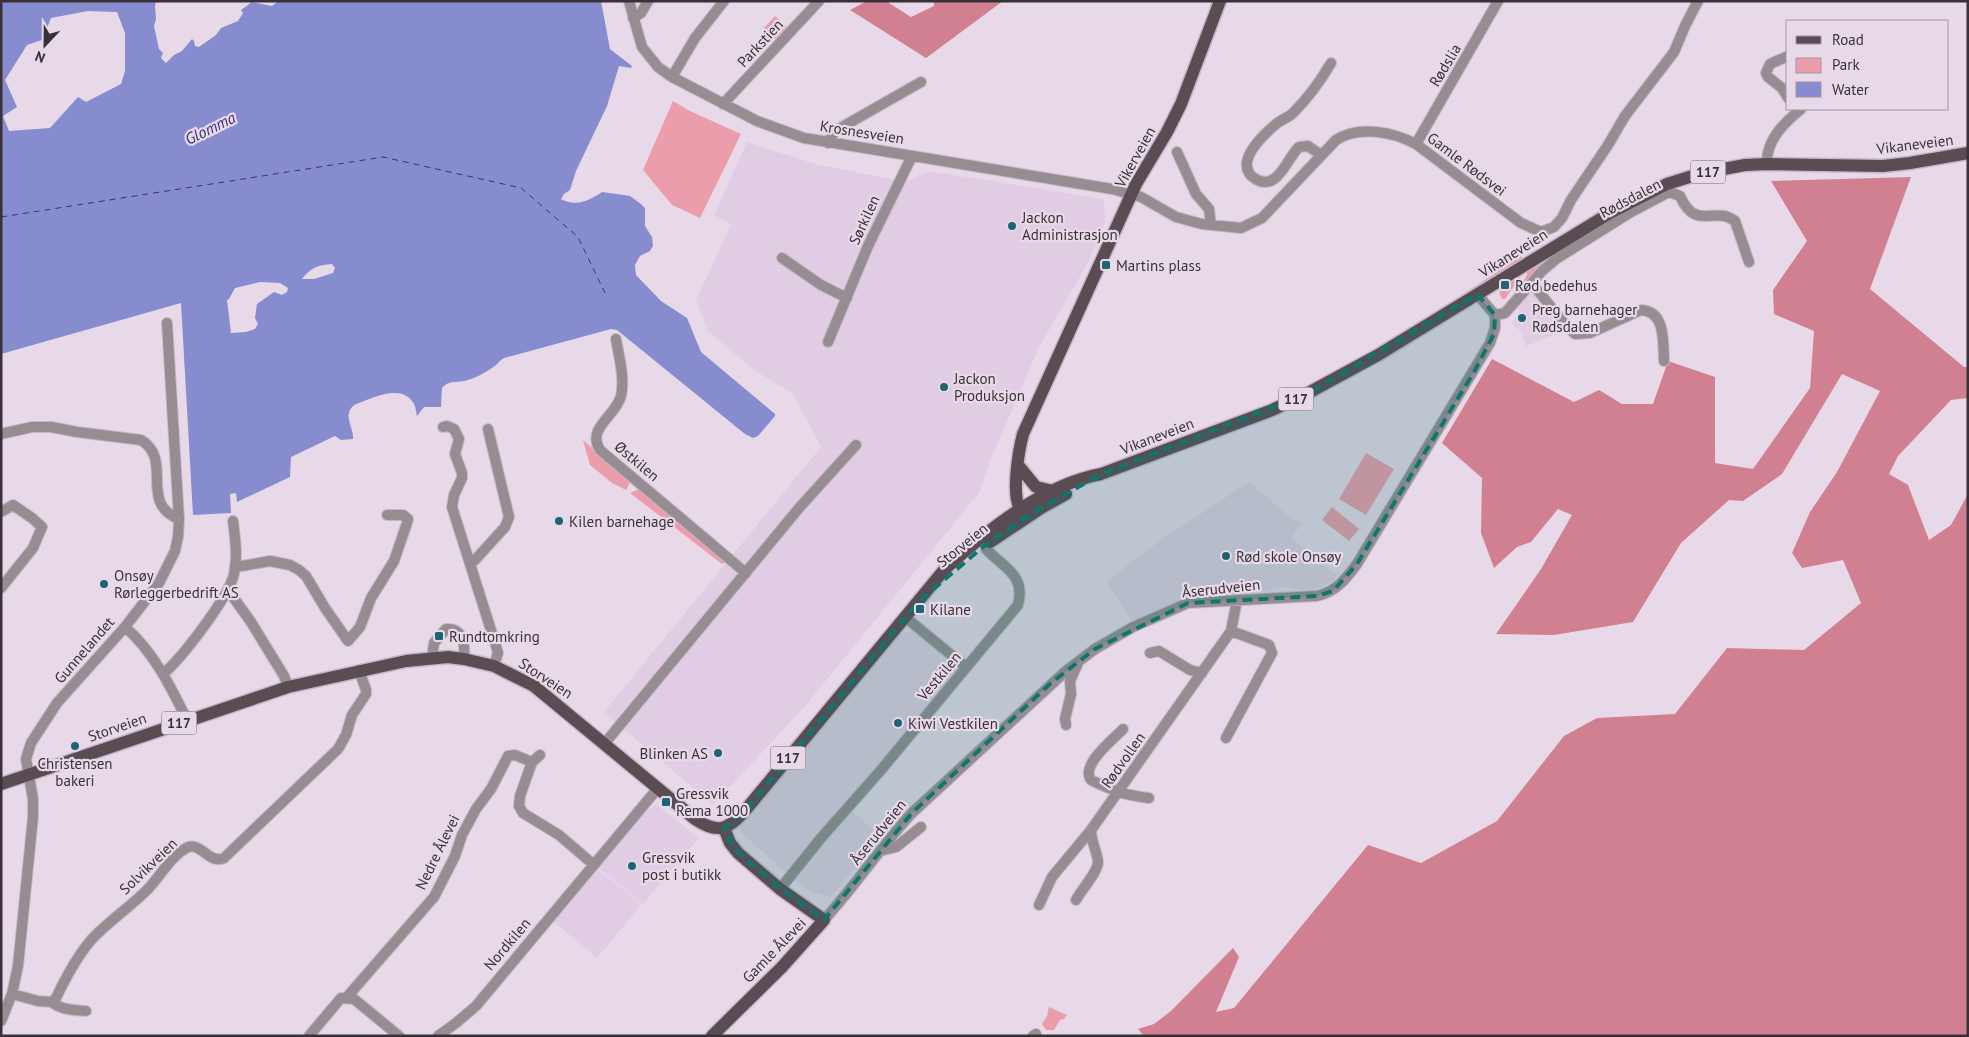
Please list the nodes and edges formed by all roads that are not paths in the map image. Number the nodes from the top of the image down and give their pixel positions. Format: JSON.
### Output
{"nodes":[{"id":1,"x":629,"y":1,"type":"edge"},
{"id":2,"x":648,"y":1,"type":"edge"},
{"id":3,"x":724,"y":1,"type":"edge"},
{"id":4,"x":819,"y":1,"type":"edge"},
{"id":5,"x":1220,"y":1,"type":"edge"},
{"id":6,"x":1498,"y":1,"type":"edge"},
{"id":7,"x":1698,"y":1,"type":"edge"},
{"id":8,"x":633,"y":18,"type":"junction"},
{"id":9,"x":1786,"y":57,"type":"edge"},
{"id":10,"x":1332,"y":63,"type":"dead end"},
{"id":11,"x":672,"y":78,"type":"junction"},
{"id":12,"x":921,"y":82,"type":"dead end"},
{"id":13,"x":1786,"y":95,"type":"edge"},
{"id":14,"x":723,"y":104,"type":"junction"},
{"id":15,"x":1797,"y":110,"type":"edge"},
{"id":16,"x":828,"y":143,"type":"junction"},
{"id":17,"x":1416,"y":144,"type":"junction"},
{"id":18,"x":1176,"y":152,"type":"dead end"},
{"id":19,"x":1968,"y":153,"type":"edge"},
{"id":20,"x":1321,"y":155,"type":"junction"},
{"id":21,"x":912,"y":156,"type":"junction"},
{"id":22,"x":1767,"y":164,"type":"junction"},
{"id":23,"x":1132,"y":194,"type":"junction"},
{"id":24,"x":1212,"y":225,"type":"junction"},
{"id":25,"x":782,"y":258,"type":"dead end"},
{"id":26,"x":1749,"y":262,"type":"dead end"},
{"id":27,"x":1532,"y":283,"type":"junction"},
{"id":28,"x":1477,"y":294,"type":"junction"},
{"id":29,"x":846,"y":298,"type":"junction"},
{"id":30,"x":1495,"y":315,"type":"junction"},
{"id":31,"x":167,"y":323,"type":"dead end"},
{"id":32,"x":616,"y":339,"type":"dead end"},
{"id":33,"x":828,"y":342,"type":"dead end"},
{"id":34,"x":1664,"y":361,"type":"dead end"},
{"id":35,"x":443,"y":427,"type":"dead end"},
{"id":36,"x":488,"y":429,"type":"dead end"},
{"id":37,"x":1,"y":434,"type":"edge"},
{"id":38,"x":856,"y":445,"type":"dead end"},
{"id":39,"x":1018,"y":465,"type":"junction"},
{"id":40,"x":1101,"y":474,"type":"junction"},
{"id":41,"x":1053,"y":491,"type":"junction"},
{"id":42,"x":1026,"y":510,"type":"junction"},
{"id":43,"x":1,"y":512,"type":"edge"},
{"id":44,"x":387,"y":515,"type":"dead end"},
{"id":45,"x":179,"y":519,"type":"junction"},
{"id":46,"x":234,"y":520,"type":"dead end"},
{"id":47,"x":986,"y":549,"type":"dead end"},
{"id":48,"x":470,"y":562,"type":"junction"},
{"id":49,"x":235,"y":565,"type":"junction"},
{"id":50,"x":746,"y":573,"type":"junction"},
{"id":51,"x":1,"y":588,"type":"edge"},
{"id":52,"x":228,"y":590,"type":"junction"},
{"id":53,"x":1237,"y":600,"type":"junction"},
{"id":54,"x":905,"y":617,"type":"junction"},
{"id":55,"x":125,"y":626,"type":"junction"},
{"id":56,"x":1231,"y":631,"type":"junction"},
{"id":57,"x":1150,"y":653,"type":"dead end"},
{"id":58,"x":432,"y":658,"type":"junction"},
{"id":59,"x":464,"y":659,"type":"junction"},
{"id":60,"x":1080,"y":660,"type":"junction"},
{"id":61,"x":494,"y":666,"type":"junction"},
{"id":62,"x":966,"y":667,"type":"junction"},
{"id":63,"x":359,"y":670,"type":"junction"},
{"id":64,"x":1202,"y":673,"type":"junction"},
{"id":65,"x":163,"y":674,"type":"junction"},
{"id":66,"x":288,"y":687,"type":"junction"},
{"id":67,"x":187,"y":720,"type":"junction"},
{"id":68,"x":1066,"y":725,"type":"dead end"},
{"id":69,"x":1123,"y":729,"type":"dead end"},
{"id":70,"x":1226,"y":738,"type":"dead end"},
{"id":71,"x":605,"y":743,"type":"junction"},
{"id":72,"x":28,"y":774,"type":"junction"},
{"id":73,"x":1,"y":784,"type":"edge"},
{"id":74,"x":658,"y":788,"type":"junction"},
{"id":75,"x":1118,"y":793,"type":"junction"},
{"id":76,"x":1149,"y":798,"type":"dead end"},
{"id":77,"x":921,"y":827,"type":"dead end"},
{"id":78,"x":724,"y":828,"type":"junction"},
{"id":79,"x":1091,"y":830,"type":"junction"},
{"id":80,"x":880,"y":851,"type":"junction"},
{"id":81,"x":594,"y":866,"type":"junction"},
{"id":82,"x":780,"y":889,"type":"junction"},
{"id":83,"x":1076,"y":900,"type":"dead end"},
{"id":84,"x":1039,"y":905,"type":"dead end"},
{"id":85,"x":824,"y":920,"type":"junction"},
{"id":86,"x":12,"y":994,"type":"junction"},
{"id":87,"x":348,"y":997,"type":"junction"},
{"id":88,"x":52,"y":1002,"type":"junction"},
{"id":89,"x":86,"y":1011,"type":"dead end"},
{"id":90,"x":1,"y":1021,"type":"edge"},
{"id":91,"x":309,"y":1036,"type":"edge"},
{"id":92,"x":399,"y":1036,"type":"edge"},
{"id":93,"x":438,"y":1036,"type":"edge"},
{"id":94,"x":712,"y":1036,"type":"edge"}],
"edges":[{"from":1,"to":8,"type":"street","name":"Krosnesveien"},
{"from":2,"to":8,"type":"street"},
{"from":3,"to":11,"type":"street"},
{"from":4,"to":14,"type":"street","name":"Parkstien"},
{"from":5,"to":23,"type":"main road","name":"Vikerveien"},
{"from":6,"to":17,"type":"street","name":"Rødslia"},
{"from":7,"to":17,"type":"street","name":"Gamle Rødsvei"},
{"from":8,"to":11,"type":"street","name":"Krosnesveien"},
{"from":9,"to":13,"type":"street"},
{"from":10,"to":20,"type":"street"},
{"from":11,"to":14,"type":"street","name":"Krosnesveien"},
{"from":12,"to":16,"type":"street"},
{"from":14,"to":16,"type":"street","name":"Krosnesveien"},
{"from":15,"to":22,"type":"street"},
{"from":16,"to":21,"type":"street","name":"Krosnesveien"},
{"from":17,"to":20,"type":"street","name":"Gamle Rødsvei"},
{"from":18,"to":24,"type":"street"},
{"from":19,"to":22,"type":"main road","name":"Vikaneveien","number":"117"},
{"from":20,"to":24,"type":"street","name":"Gamle Rødsvei"},
{"from":21,"to":23,"type":"street","name":"Krosnesveien"},
{"from":21,"to":29,"type":"street","name":"Sørkilen"},
{"from":22,"to":28,"type":"main road","name":"Vikaneveien","number":"117"},
{"from":23,"to":24,"type":"street","name":"Gamle Rødsvei"},
{"from":23,"to":39,"type":"main road","name":"Vikerveien"},
{"from":25,"to":29,"type":"street"},
{"from":26,"to":27,"type":"street","name":"Rødsdalen"},
{"from":27,"to":30,"type":"street","name":"Rødsdalen"},
{"from":27,"to":34,"type":"street"},
{"from":28,"to":30,"type":"street"},
{"from":28,"to":40,"type":"main road","name":"Vikaneveien","number":"117"},
{"from":29,"to":33,"type":"street","name":"Sørkilen"},
{"from":30,"to":53,"type":"street","name":"Åserudveien"},
{"from":31,"to":45,"type":"street","name":"Gunnelandet"},
{"from":32,"to":50,"type":"street","name":"Østkilen"},
{"from":35,"to":48,"type":"street"},
{"from":36,"to":48,"type":"street"},
{"from":37,"to":45,"type":"street"},
{"from":38,"to":50,"type":"street"},
{"from":39,"to":41,"type":"main road"},
{"from":39,"to":42,"type":"main road","name":"Vikerveien"},
{"from":40,"to":41,"type":"main road","name":"Vikaneveien","number":"117"},
{"from":40,"to":42,"type":"main road","name":"Vikaneveien","number":"117"},
{"from":41,"to":42,"type":"main road","name":"Vikaneveien","number":"117"},
{"from":42,"to":54,"type":"main road","name":"Storveien","number":"117"},
{"from":43,"to":51,"type":"street"},
{"from":44,"to":49,"type":"street"},
{"from":45,"to":55,"type":"street","name":"Gunnelandet"},
{"from":46,"to":49,"type":"street"},
{"from":47,"to":62,"type":"street","name":"Vestkilen"},
{"from":48,"to":61,"type":"street"},
{"from":49,"to":52,"type":"street"},
{"from":50,"to":71,"type":"street"},
{"from":52,"to":65,"type":"street"},
{"from":52,"to":66,"type":"street"},
{"from":53,"to":56,"type":"street","name":"Rødvollen"},
{"from":53,"to":60,"type":"street","name":"Åserudveien"},
{"from":54,"to":62,"type":"street"},
{"from":54,"to":78,"type":"main road","name":"Storveien","number":"117"},
{"from":55,"to":65,"type":"street"},
{"from":55,"to":72,"type":"street","name":"Gunnelandet"},
{"from":56,"to":64,"type":"street","name":"Rødvollen"},
{"from":56,"to":70,"type":"street"},
{"from":57,"to":64,"type":"street"},
{"from":58,"to":59,"type":"main road","name":"Storveien","number":"117"},
{"from":58,"to":59,"type":"street"},
{"from":58,"to":63,"type":"main road","name":"Storveien","number":"117"},
{"from":59,"to":61,"type":"main road","name":"Storveien","number":"117"},
{"from":60,"to":68,"type":"street"},
{"from":60,"to":80,"type":"street","name":"Åserudveien"},
{"from":61,"to":71,"type":"main road","name":"Storveien","number":"117"},
{"from":62,"to":82,"type":"street","name":"Vestkilen"},
{"from":63,"to":66,"type":"main road","name":"Storveien","number":"117"},
{"from":63,"to":88,"type":"street","name":"Solvikveien"},
{"from":64,"to":75,"type":"street","name":"Rødvollen"},
{"from":65,"to":67,"type":"street"},
{"from":66,"to":67,"type":"main road","name":"Storveien","number":"117"},
{"from":67,"to":72,"type":"main road","name":"Storveien","number":"117"},
{"from":69,"to":75,"type":"street"},
{"from":71,"to":74,"type":"main road","name":"Storveien","number":"117"},
{"from":72,"to":73,"type":"main road","name":"Storveien","number":"117"},
{"from":72,"to":86,"type":"street","name":"Gunnelandet"},
{"from":74,"to":78,"type":"main road","name":"Storveien","number":"117"},
{"from":74,"to":81,"type":"street","name":"Nordkilen"},
{"from":75,"to":76,"type":"street"},
{"from":75,"to":79,"type":"street","name":"Rødvollen"},
{"from":77,"to":80,"type":"street"},
{"from":78,"to":82,"type":"main road","name":"Gamle Ålevei"},
{"from":79,"to":83,"type":"street"},
{"from":79,"to":84,"type":"street","name":"Rødvollen"},
{"from":80,"to":85,"type":"street","name":"Åserudveien"},
{"from":81,"to":87,"type":"street","name":"Nedre Ålevei"},
{"from":81,"to":93,"type":"street","name":"Nordkilen"},
{"from":82,"to":85,"type":"main road","name":"Gamle Ålevei"},
{"from":85,"to":94,"type":"main road","name":"Gamle Ålevei"},
{"from":86,"to":88,"type":"street"},
{"from":86,"to":90,"type":"street","name":"Gunnelandet"},
{"from":87,"to":91,"type":"street"},
{"from":87,"to":92,"type":"street"},
{"from":88,"to":89,"type":"street"}]}
